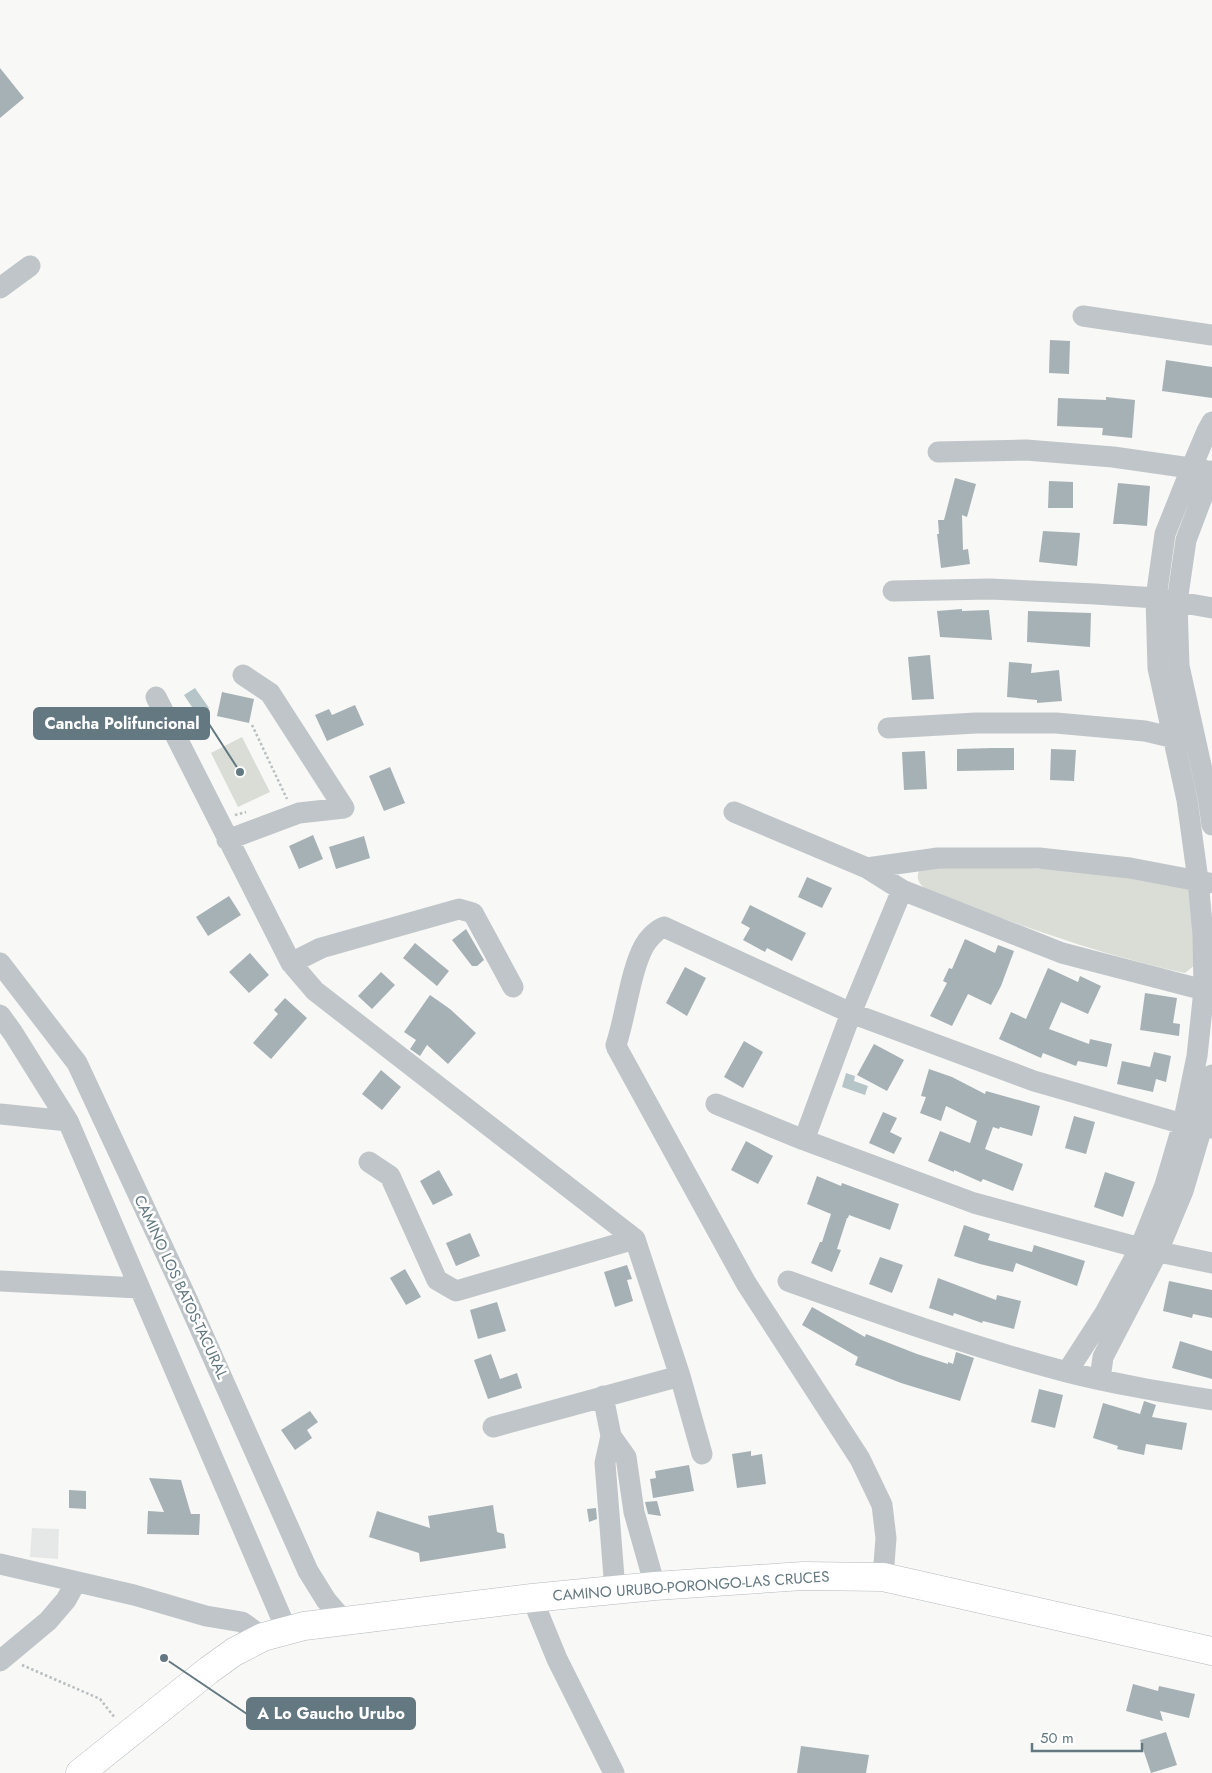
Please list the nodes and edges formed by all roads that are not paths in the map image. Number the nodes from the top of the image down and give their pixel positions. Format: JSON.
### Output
{"nodes":[{"id":1,"x":30,"y":266,"type":"dead end"},
{"id":2,"x":0,"y":288,"type":"edge"},
{"id":3,"x":1083,"y":316,"type":"dead end"},
{"id":4,"x":1212,"y":335,"type":"edge"},
{"id":5,"x":1212,"y":422,"type":"edge"},
{"id":6,"x":938,"y":452,"type":"dead end"},
{"id":7,"x":1191,"y":469,"type":"junction"},
{"id":8,"x":1212,"y":471,"type":"edge"},
{"id":9,"x":893,"y":591,"type":"dead end"},
{"id":10,"x":1156,"y":598,"type":"junction"},
{"id":11,"x":1177,"y":602,"type":"junction"},
{"id":12,"x":1212,"y":608,"type":"edge"},
{"id":13,"x":243,"y":675,"type":"dead end"},
{"id":14,"x":156,"y":698,"type":"dead end"},
{"id":15,"x":888,"y":728,"type":"dead end"},
{"id":16,"x":1172,"y":738,"type":"junction"},
{"id":17,"x":1204,"y":745,"type":"edge"},
{"id":18,"x":734,"y":812,"type":"dead end"},
{"id":19,"x":1212,"y":825,"type":"edge"},
{"id":20,"x":228,"y":840,"type":"junction"},
{"id":21,"x":867,"y":868,"type":"junction"},
{"id":22,"x":1205,"y":882,"type":"edge"},
{"id":23,"x":902,"y":890,"type":"junction"},
{"id":24,"x":0,"y":963,"type":"edge"},
{"id":25,"x":291,"y":963,"type":"junction"},
{"id":26,"x":513,"y":987,"type":"dead end"},
{"id":27,"x":1208,"y":991,"type":"edge"},
{"id":28,"x":851,"y":1012,"type":"junction"},
{"id":29,"x":0,"y":1015,"type":"edge"},
{"id":30,"x":1212,"y":1074,"type":"edge"},
{"id":31,"x":716,"y":1104,"type":"dead end"},
{"id":32,"x":0,"y":1114,"type":"edge"},
{"id":33,"x":68,"y":1121,"type":"junction"},
{"id":34,"x":1199,"y":1126,"type":"edge"},
{"id":35,"x":804,"y":1140,"type":"junction"},
{"id":36,"x":369,"y":1162,"type":"dead end"},
{"id":37,"x":634,"y":1239,"type":"junction"},
{"id":38,"x":1149,"y":1250,"type":"junction"},
{"id":39,"x":1212,"y":1263,"type":"edge"},
{"id":40,"x":0,"y":1281,"type":"edge"},
{"id":41,"x":788,"y":1281,"type":"dead end"},
{"id":42,"x":139,"y":1288,"type":"junction"},
{"id":43,"x":1067,"y":1372,"type":"junction"},
{"id":44,"x":680,"y":1376,"type":"junction"},
{"id":45,"x":1100,"y":1379,"type":"junction"},
{"id":46,"x":603,"y":1396,"type":"junction"},
{"id":47,"x":1212,"y":1400,"type":"edge"},
{"id":48,"x":493,"y":1427,"type":"dead end"},
{"id":49,"x":611,"y":1436,"type":"junction"},
{"id":50,"x":702,"y":1454,"type":"dead end"},
{"id":51,"x":642,"y":1537,"type":"junction"},
{"id":52,"x":611,"y":1541,"type":"junction"},
{"id":53,"x":0,"y":1564,"type":"edge"},
{"id":54,"x":882,"y":1577,"type":"junction"},
{"id":55,"x":76,"y":1582,"type":"junction"},
{"id":56,"x":655,"y":1586,"type":"junction"},
{"id":57,"x":615,"y":1590,"type":"junction"},
{"id":58,"x":532,"y":1598,"type":"junction"},
{"id":59,"x":344,"y":1622,"type":"junction"},
{"id":60,"x":275,"y":1634,"type":"junction"},
{"id":61,"x":1212,"y":1651,"type":"edge"},
{"id":62,"x":2,"y":1659,"type":"edge"},
{"id":63,"x":80,"y":1773,"type":"edge"},
{"id":64,"x":614,"y":1773,"type":"edge"}],
"edges":[{"from":1,"to":2,"type":"street"},
{"from":3,"to":4,"type":"street"},
{"from":5,"to":7,"type":"street"},
{"from":6,"to":7,"type":"street"},
{"from":7,"to":8,"type":"street"},
{"from":7,"to":10,"type":"street"},
{"from":8,"to":11,"type":"street"},
{"from":9,"to":10,"type":"street"},
{"from":10,"to":11,"type":"street"},
{"from":10,"to":16,"type":"street"},
{"from":11,"to":12,"type":"street"},
{"from":11,"to":17,"type":"street"},
{"from":13,"to":20,"type":"street"},
{"from":14,"to":20,"type":"street"},
{"from":15,"to":16,"type":"street"},
{"from":16,"to":17,"type":"street"},
{"from":16,"to":22,"type":"street"},
{"from":17,"to":19,"type":"street"},
{"from":18,"to":21,"type":"street"},
{"from":20,"to":25,"type":"street"},
{"from":21,"to":22,"type":"street"},
{"from":21,"to":23,"type":"street"},
{"from":22,"to":27,"type":"street"},
{"from":23,"to":27,"type":"street"},
{"from":23,"to":28,"type":"street"},
{"from":24,"to":59,"type":"street","name":"CAMINO LOS BATOS-TACURAL"},
{"from":25,"to":26,"type":"street"},
{"from":25,"to":37,"type":"street"},
{"from":27,"to":34,"type":"street"},
{"from":28,"to":34,"type":"street"},
{"from":28,"to":35,"type":"street"},
{"from":28,"to":54,"type":"street"},
{"from":29,"to":33,"type":"street"},
{"from":30,"to":34,"type":"street"},
{"from":31,"to":35,"type":"street"},
{"from":32,"to":33,"type":"street"},
{"from":33,"to":42,"type":"street"},
{"from":34,"to":38,"type":"street"},
{"from":35,"to":38,"type":"street"},
{"from":36,"to":37,"type":"street"},
{"from":37,"to":44,"type":"street"},
{"from":38,"to":39,"type":"street"},
{"from":38,"to":43,"type":"street"},
{"from":38,"to":45,"type":"street"},
{"from":40,"to":42,"type":"street"},
{"from":41,"to":43,"type":"street"},
{"from":42,"to":60,"type":"street"},
{"from":43,"to":45,"type":"street"},
{"from":44,"to":46,"type":"street"},
{"from":44,"to":50,"type":"street"},
{"from":45,"to":47,"type":"street"},
{"from":46,"to":48,"type":"street"},
{"from":46,"to":49,"type":"street"},
{"from":49,"to":51,"type":"street"},
{"from":49,"to":52,"type":"street"},
{"from":51,"to":52,"type":"street"},
{"from":51,"to":56,"type":"street"},
{"from":52,"to":57,"type":"street"},
{"from":53,"to":55,"type":"street"},
{"from":54,"to":56,"type":"main road","name":"CAMINO URUBO-PORONGO-LAS CRUCES"},
{"from":54,"to":61,"type":"main road","name":"CAMINO URUBO-PORONGO-LAS CRUCES"},
{"from":55,"to":60,"type":"street"},
{"from":55,"to":62,"type":"street"},
{"from":56,"to":57,"type":"main road","name":"CAMINO URUBO-PORONGO-LAS CRUCES"},
{"from":57,"to":58,"type":"main road","name":"CAMINO URUBO-PORONGO-LAS CRUCES"},
{"from":58,"to":59,"type":"main road","name":"CAMINO URUBO-PORONGO-LAS CRUCES"},
{"from":58,"to":64,"type":"street"},
{"from":59,"to":60,"type":"main road","name":"CAMINO URUBO-PORONGO-LAS CRUCES"},
{"from":60,"to":63,"type":"main road","name":"CAMINO URUBO-PORONGO-LAS CRUCES"}]}
